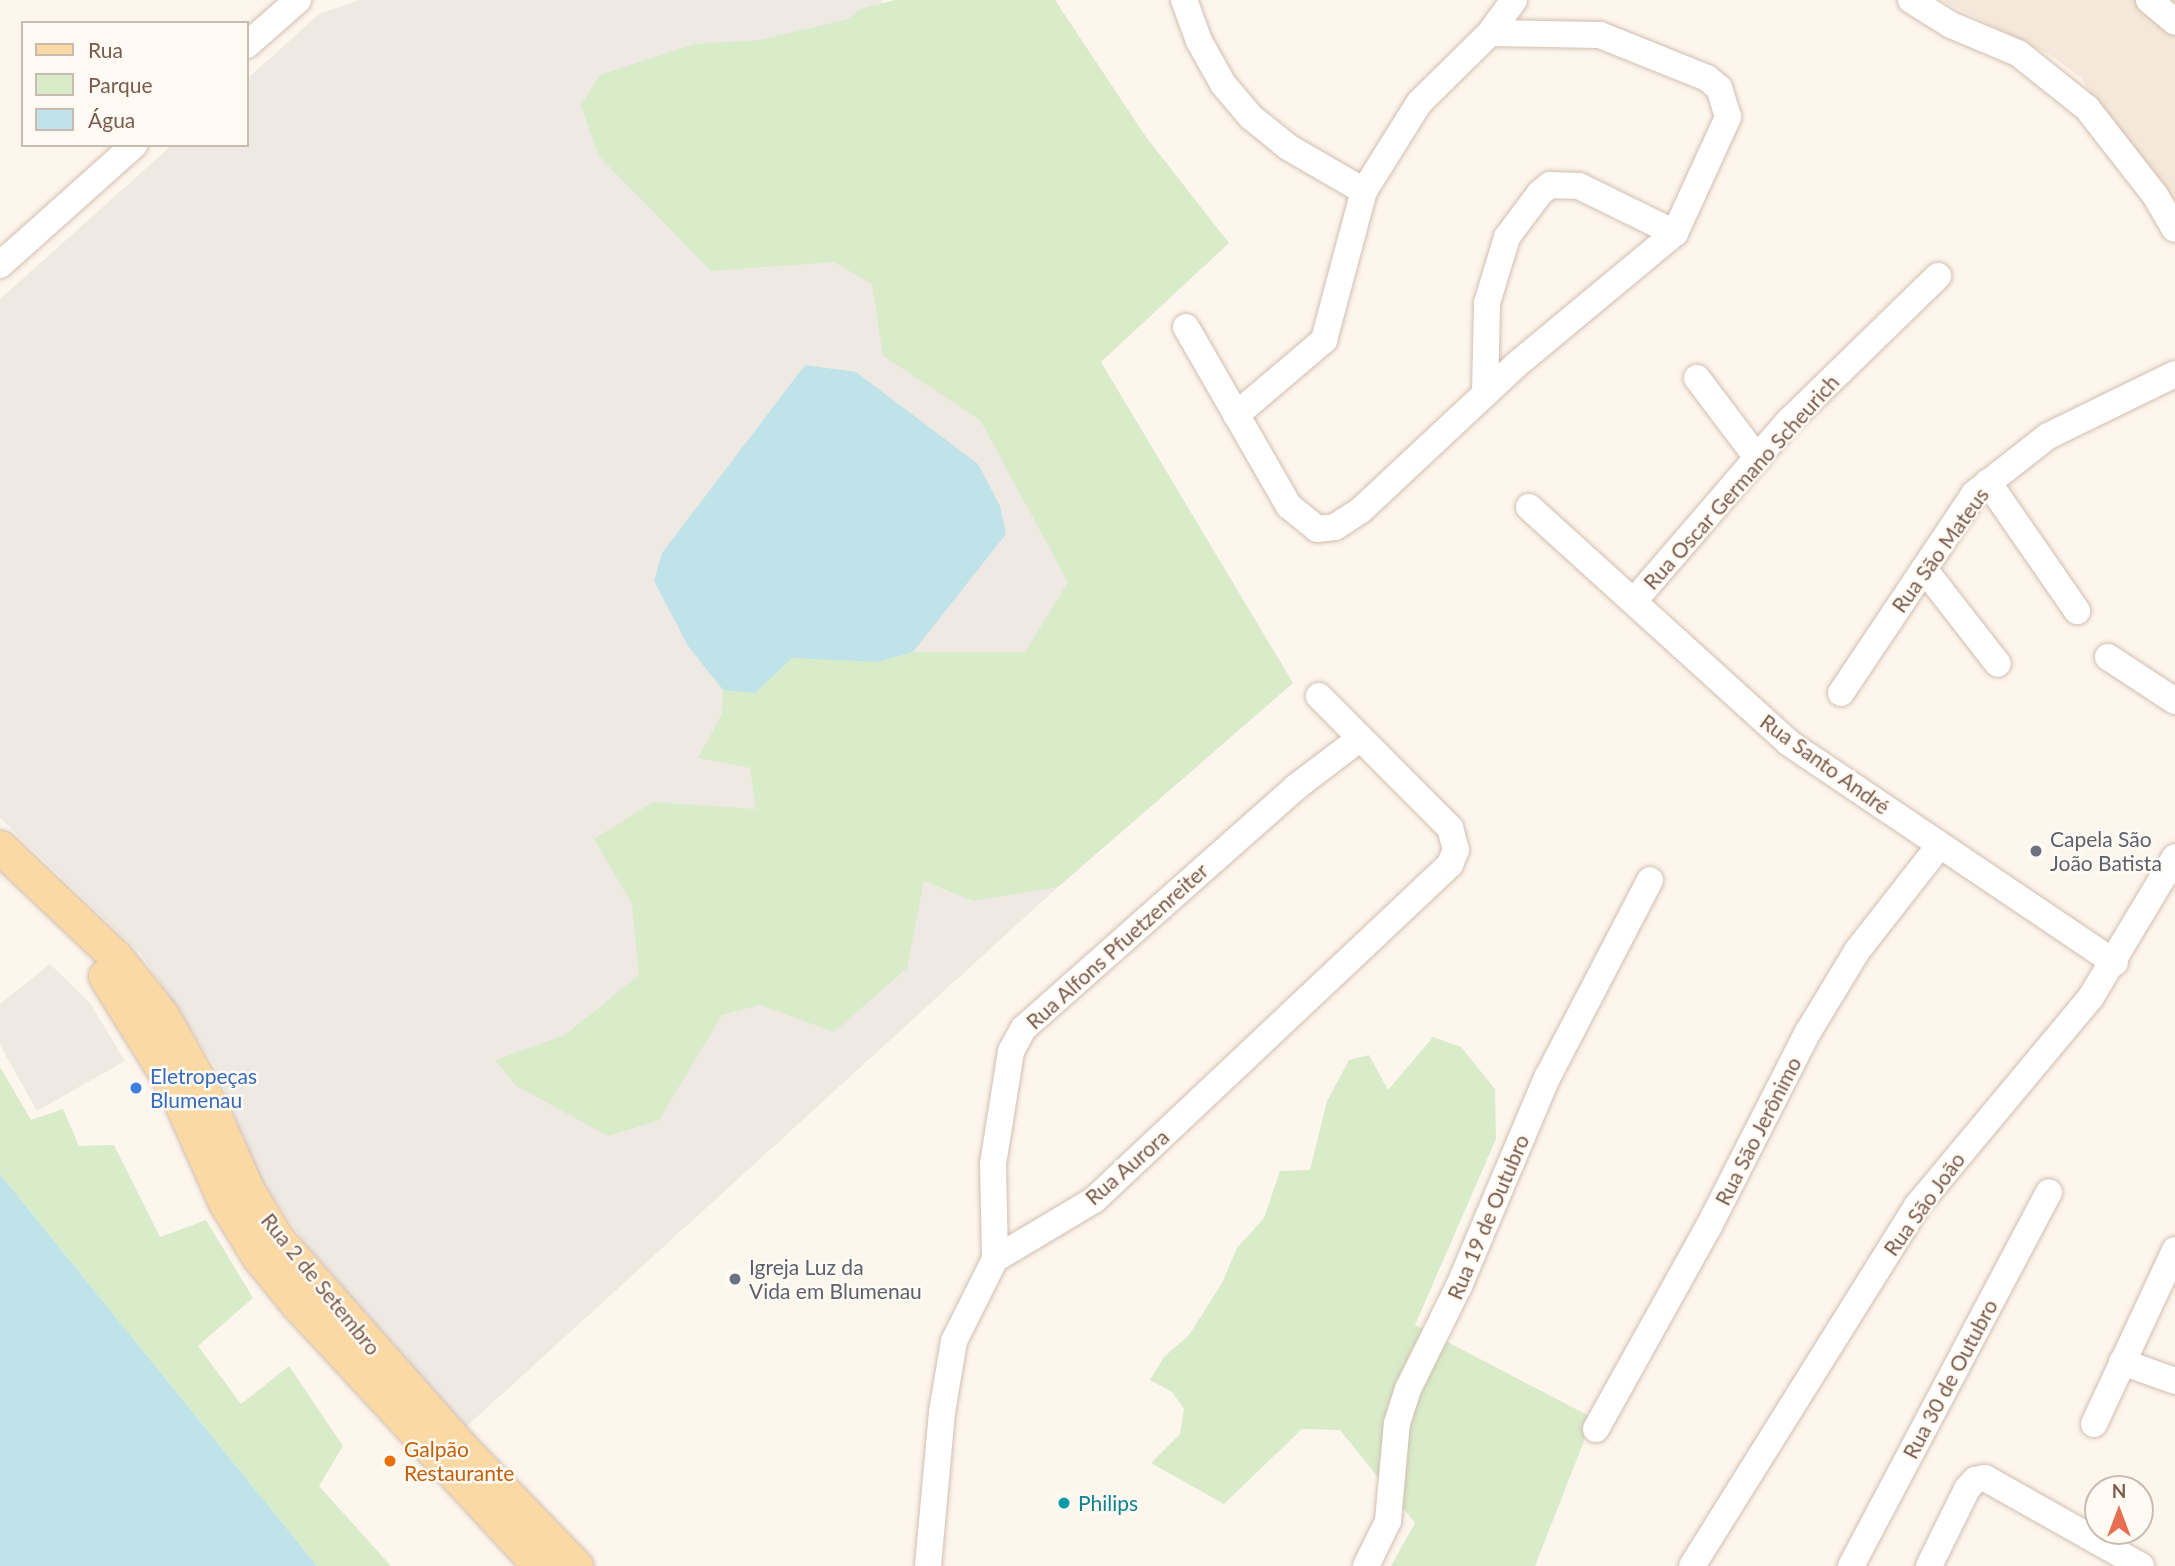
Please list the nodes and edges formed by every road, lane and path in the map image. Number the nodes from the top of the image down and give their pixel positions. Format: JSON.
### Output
{"nodes":[{"id":1,"x":1184,"y":0,"type":"edge"},
{"id":2,"x":1514,"y":0,"type":"edge"},
{"id":3,"x":1911,"y":0,"type":"edge"},
{"id":4,"x":2149,"y":0,"type":"edge"},
{"id":5,"x":291,"y":3,"type":"edge"},
{"id":6,"x":2175,"y":22,"type":"edge"},
{"id":7,"x":1490,"y":33,"type":"junction"},
{"id":8,"x":248,"y":44,"type":"edge"},
{"id":9,"x":132,"y":147,"type":"edge"},
{"id":10,"x":1364,"y":191,"type":"junction"},
{"id":11,"x":2175,"y":229,"type":"edge"},
{"id":12,"x":1675,"y":233,"type":"junction"},
{"id":13,"x":0,"y":265,"type":"edge"},
{"id":14,"x":1938,"y":276,"type":"dead end"},
{"id":15,"x":1186,"y":327,"type":"dead end"},
{"id":16,"x":2175,"y":374,"type":"edge"},
{"id":17,"x":1697,"y":378,"type":"dead end"},
{"id":18,"x":1485,"y":394,"type":"junction"},
{"id":19,"x":1236,"y":415,"type":"junction"},
{"id":20,"x":1758,"y":459,"type":"junction"},
{"id":21,"x":1988,"y":482,"type":"junction"},
{"id":22,"x":1529,"y":507,"type":"dead end"},
{"id":23,"x":1924,"y":569,"type":"junction"},
{"id":24,"x":1634,"y":601,"type":"junction"},
{"id":25,"x":2077,"y":611,"type":"dead end"},
{"id":26,"x":2109,"y":657,"type":"dead end"},
{"id":27,"x":1998,"y":664,"type":"dead end"},
{"id":28,"x":1841,"y":693,"type":"dead end"},
{"id":29,"x":1320,"y":696,"type":"dead end"},
{"id":30,"x":2175,"y":701,"type":"edge"},
{"id":31,"x":1358,"y":740,"type":"junction"},
{"id":32,"x":1939,"y":846,"type":"junction"},
{"id":33,"x":0,"y":848,"type":"edge"},
{"id":34,"x":2171,"y":874,"type":"edge"},
{"id":35,"x":0,"y":875,"type":"edge"},
{"id":36,"x":1650,"y":880,"type":"dead end"},
{"id":37,"x":2115,"y":962,"type":"junction"},
{"id":38,"x":2049,"y":1192,"type":"dead end"},
{"id":39,"x":2175,"y":1250,"type":"edge"},
{"id":40,"x":995,"y":1259,"type":"junction"},
{"id":41,"x":2122,"y":1362,"type":"junction"},
{"id":42,"x":2175,"y":1381,"type":"edge"},
{"id":43,"x":2094,"y":1424,"type":"dead end"},
{"id":44,"x":1596,"y":1429,"type":"dead end"},
{"id":45,"x":540,"y":1566,"type":"edge"},
{"id":46,"x":576,"y":1566,"type":"edge"},
{"id":47,"x":928,"y":1566,"type":"edge"},
{"id":48,"x":1366,"y":1566,"type":"edge"},
{"id":49,"x":1692,"y":1566,"type":"edge"},
{"id":50,"x":1851,"y":1566,"type":"edge"},
{"id":51,"x":1929,"y":1566,"type":"edge"},
{"id":52,"x":2141,"y":1566,"type":"edge"}],
"edges":[{"from":1,"to":10,"type":"street"},
{"from":2,"to":7,"type":"street"},
{"from":3,"to":11,"type":"street"},
{"from":4,"to":6,"type":"street"},
{"from":5,"to":8,"type":"street"},
{"from":7,"to":10,"type":"street"},
{"from":7,"to":12,"type":"street"},
{"from":9,"to":13,"type":"street"},
{"from":10,"to":19,"type":"street"},
{"from":12,"to":18,"type":"street"},
{"from":12,"to":18,"type":"street"},
{"from":14,"to":20,"type":"street","name":"Rua Oscar Germano Scheurich"},
{"from":15,"to":19,"type":"street"},
{"from":16,"to":21,"type":"street","name":"Rua São Mateus"},
{"from":17,"to":20,"type":"street"},
{"from":18,"to":19,"type":"street"},
{"from":20,"to":24,"type":"street","name":"Rua Oscar Germano Scheurich"},
{"from":21,"to":23,"type":"street","name":"Rua São Mateus"},
{"from":21,"to":25,"type":"street"},
{"from":22,"to":24,"type":"street","name":"Rua Santo André"},
{"from":23,"to":27,"type":"street"},
{"from":23,"to":28,"type":"street","name":"Rua São Mateus"},
{"from":24,"to":32,"type":"street","name":"Rua Santo André"},
{"from":26,"to":30,"type":"street"},
{"from":29,"to":31,"type":"street"},
{"from":31,"to":40,"type":"street","name":"Rua Alfons Pfuetzenreiter"},
{"from":31,"to":40,"type":"street","name":"Rua Aurora"},
{"from":32,"to":37,"type":"street","name":"Rua Santo André"},
{"from":32,"to":44,"type":"street","name":"Rua São Jerônimo"},
{"from":33,"to":46,"type":"main road","name":"Rua 2 de Setembro"},
{"from":34,"to":37,"type":"street","name":"Rua São João"},
{"from":35,"to":45,"type":"main road","name":"Rua 2 de Setembro"},
{"from":36,"to":48,"type":"street","name":"Rua 19 de Outubro"},
{"from":37,"to":49,"type":"street","name":"Rua São João"},
{"from":38,"to":50,"type":"street","name":"Rua 30 de Outubro"},
{"from":39,"to":41,"type":"street"},
{"from":40,"to":47,"type":"street"},
{"from":41,"to":42,"type":"street"},
{"from":41,"to":43,"type":"street"},
{"from":51,"to":52,"type":"street"}]}
